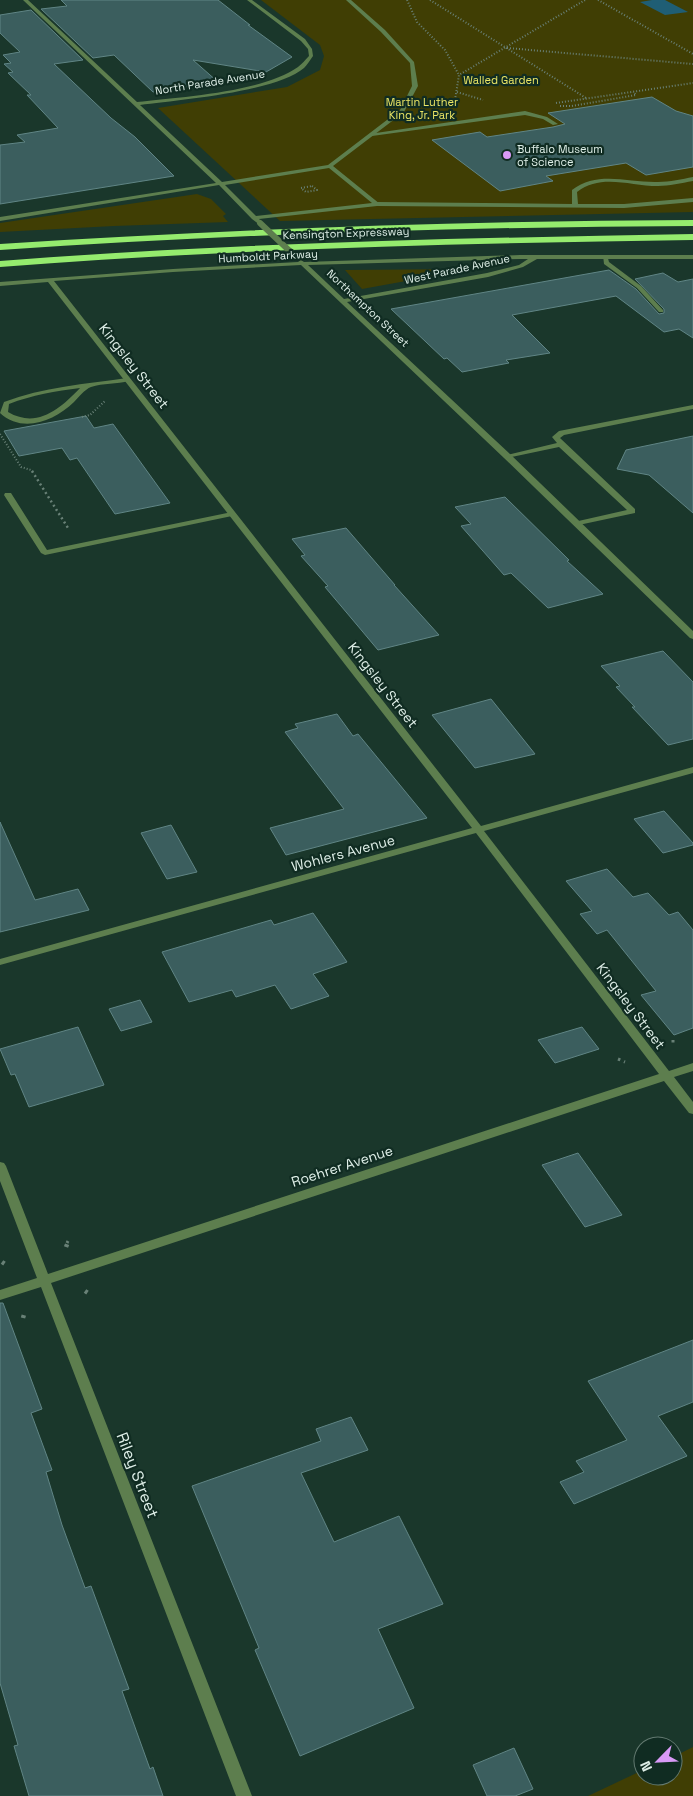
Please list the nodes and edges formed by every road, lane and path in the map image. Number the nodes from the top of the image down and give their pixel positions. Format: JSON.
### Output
{"nodes":[{"id":1,"x":25,"y":0,"type":"edge"},
{"id":2,"x":249,"y":0,"type":"edge"},
{"id":3,"x":348,"y":0,"type":"edge"},
{"id":4,"x":406,"y":0,"type":"edge"},
{"id":5,"x":430,"y":0,"type":"edge"},
{"id":6,"x":585,"y":0,"type":"edge"},
{"id":7,"x":598,"y":0,"type":"edge"},
{"id":8,"x":506,"y":48,"type":"junction"},
{"id":9,"x":693,"y":54,"type":"edge"},
{"id":10,"x":693,"y":64,"type":"edge"},
{"id":11,"x":459,"y":75,"type":"junction"},
{"id":12,"x":693,"y":83,"type":"edge"},
{"id":13,"x":457,"y":92,"type":"junction"},
{"id":14,"x":632,"y":92,"type":"junction"},
{"id":15,"x":586,"y":98,"type":"junction"},
{"id":16,"x":489,"y":102,"type":"dead end"},
{"id":17,"x":136,"y":104,"type":"junction"},
{"id":18,"x":550,"y":104,"type":"dead end"},
{"id":19,"x":556,"y":106,"type":"dead end"},
{"id":20,"x":454,"y":110,"type":"dead end"},
{"id":21,"x":555,"y":124,"type":"dead end"},
{"id":22,"x":372,"y":134,"type":"junction"},
{"id":23,"x":330,"y":166,"type":"junction"},
{"id":24,"x":693,"y":179,"type":"edge"},
{"id":25,"x":220,"y":183,"type":"junction"},
{"id":26,"x":693,"y":200,"type":"edge"},
{"id":27,"x":377,"y":204,"type":"junction"},
{"id":28,"x":575,"y":206,"type":"junction"},
{"id":29,"x":254,"y":218,"type":"junction"},
{"id":30,"x":0,"y":219,"type":"edge"},
{"id":31,"x":693,"y":223,"type":"edge"},
{"id":32,"x":29,"y":235,"type":"dead end"},
{"id":33,"x":158,"y":236,"type":"junction"},
{"id":34,"x":693,"y":237,"type":"edge"},
{"id":35,"x":0,"y":247,"type":"edge"},
{"id":36,"x":604,"y":256,"type":"junction"},
{"id":37,"x":537,"y":257,"type":"junction"},
{"id":38,"x":693,"y":257,"type":"edge"},
{"id":39,"x":303,"y":263,"type":"junction"},
{"id":40,"x":0,"y":264,"type":"edge"},
{"id":41,"x":49,"y":280,"type":"junction"},
{"id":42,"x":0,"y":284,"type":"edge"},
{"id":43,"x":344,"y":302,"type":"junction"},
{"id":44,"x":661,"y":311,"type":"dead end"},
{"id":45,"x":127,"y":380,"type":"junction"},
{"id":46,"x":86,"y":386,"type":"junction"},
{"id":47,"x":693,"y":407,"type":"edge"},
{"id":48,"x":6,"y":428,"type":"dead end"},
{"id":49,"x":561,"y":444,"type":"junction"},
{"id":50,"x":507,"y":456,"type":"junction"},
{"id":51,"x":8,"y":495,"type":"dead end"},
{"id":52,"x":232,"y":514,"type":"junction"},
{"id":53,"x":578,"y":524,"type":"junction"},
{"id":54,"x":67,"y":528,"type":"dead end"},
{"id":55,"x":693,"y":636,"type":"edge"},
{"id":56,"x":693,"y":770,"type":"edge"},
{"id":57,"x":478,"y":829,"type":"junction"},
{"id":58,"x":0,"y":962,"type":"edge"},
{"id":59,"x":673,"y":1040,"type":"dead end"},
{"id":60,"x":673,"y":1046,"type":"dead end"},
{"id":61,"x":618,"y":1059,"type":"dead end"},
{"id":62,"x":626,"y":1062,"type":"dead end"},
{"id":63,"x":693,"y":1067,"type":"edge"},
{"id":64,"x":667,"y":1076,"type":"junction"},
{"id":65,"x":693,"y":1110,"type":"edge"},
{"id":66,"x":0,"y":1166,"type":"edge"},
{"id":67,"x":68,"y":1241,"type":"dead end"},
{"id":68,"x":66,"y":1248,"type":"dead end"},
{"id":69,"x":2,"y":1262,"type":"dead end"},
{"id":70,"x":8,"y":1266,"type":"dead end"},
{"id":71,"x":44,"y":1280,"type":"junction"},
{"id":72,"x":85,"y":1291,"type":"dead end"},
{"id":73,"x":0,"y":1295,"type":"edge"},
{"id":74,"x":91,"y":1296,"type":"dead end"},
{"id":75,"x":25,"y":1311,"type":"dead end"},
{"id":76,"x":23,"y":1318,"type":"dead end"},
{"id":77,"x":244,"y":1796,"type":"edge"}],
"edges":[{"from":1,"to":17,"type":"street","name":"Northampton Street"},
{"from":2,"to":17,"type":"street","name":"North Parade Avenue"},
{"from":3,"to":22,"type":"street"},
{"from":4,"to":11,"type":"path"},
{"from":5,"to":8,"type":"path"},
{"from":6,"to":8,"type":"path"},
{"from":7,"to":9,"type":"path"},
{"from":8,"to":10,"type":"path"},
{"from":8,"to":11,"type":"path"},
{"from":8,"to":15,"type":"path"},
{"from":11,"to":13,"type":"path"},
{"from":12,"to":14,"type":"path"},
{"from":13,"to":16,"type":"path"},
{"from":13,"to":20,"type":"path"},
{"from":14,"to":15,"type":"path"},
{"from":14,"to":19,"type":"path"},
{"from":15,"to":18,"type":"path"},
{"from":17,"to":25,"type":"street","name":"Northampton Street"},
{"from":21,"to":22,"type":"street"},
{"from":22,"to":23,"type":"street"},
{"from":23,"to":25,"type":"street"},
{"from":23,"to":27,"type":"street"},
{"from":24,"to":28,"type":"street"},
{"from":25,"to":29,"type":"street","name":"Northampton Street"},
{"from":25,"to":30,"type":"street"},
{"from":26,"to":28,"type":"street"},
{"from":27,"to":28,"type":"street"},
{"from":27,"to":29,"type":"street"},
{"from":29,"to":39,"type":"street","name":"Northampton Street","bridge":true},
{"from":31,"to":33,"type":"highway","name":"Kensington Expressway"},
{"from":32,"to":33,"type":"highway"},
{"from":33,"to":35,"type":"highway","name":"Kensington Expressway"},
{"from":34,"to":40,"type":"highway","name":"Kensington Expressway"},
{"from":36,"to":37,"type":"street","name":"West Parade Avenue"},
{"from":36,"to":38,"type":"street","name":"West Parade Avenue"},
{"from":36,"to":44,"type":"street"},
{"from":37,"to":39,"type":"street","name":"Humboldt Parkway"},
{"from":37,"to":43,"type":"street","name":"West Parade Avenue"},
{"from":39,"to":41,"type":"street","name":"Humboldt Parkway"},
{"from":39,"to":43,"type":"street","name":"Northampton Street"},
{"from":41,"to":42,"type":"street","name":"Humboldt Parkway"},
{"from":41,"to":45,"type":"street","name":"Kingsley Street"},
{"from":43,"to":50,"type":"street","name":"Northampton Street"},
{"from":45,"to":46,"type":"street"},
{"from":45,"to":52,"type":"street","name":"Kingsley Street"},
{"from":46,"to":46,"type":"street"},
{"from":47,"to":49,"type":"street"},
{"from":48,"to":54,"type":"path"},
{"from":49,"to":50,"type":"street"},
{"from":49,"to":53,"type":"street"},
{"from":50,"to":53,"type":"street","name":"Northampton Street"},
{"from":51,"to":52,"type":"street"},
{"from":52,"to":57,"type":"street","name":"Kingsley Street"},
{"from":53,"to":55,"type":"street","name":"Northampton Street"},
{"from":56,"to":57,"type":"street","name":"Wohlers Avenue"},
{"from":57,"to":58,"type":"street","name":"Wohlers Avenue"},
{"from":57,"to":64,"type":"street","name":"Kingsley Street"},
{"from":59,"to":60,"type":"path"},
{"from":61,"to":62,"type":"path"},
{"from":63,"to":64,"type":"street","name":"Roehrer Avenue"},
{"from":64,"to":65,"type":"street","name":"Kingsley Street"},
{"from":64,"to":71,"type":"street","name":"Roehrer Avenue"},
{"from":66,"to":71,"type":"street","name":"Riley Street"},
{"from":67,"to":68,"type":"path"},
{"from":69,"to":70,"type":"path"},
{"from":71,"to":73,"type":"street","name":"Roehrer Avenue"},
{"from":71,"to":77,"type":"street","name":"Riley Street"},
{"from":72,"to":74,"type":"path"},
{"from":75,"to":76,"type":"path"}]}
